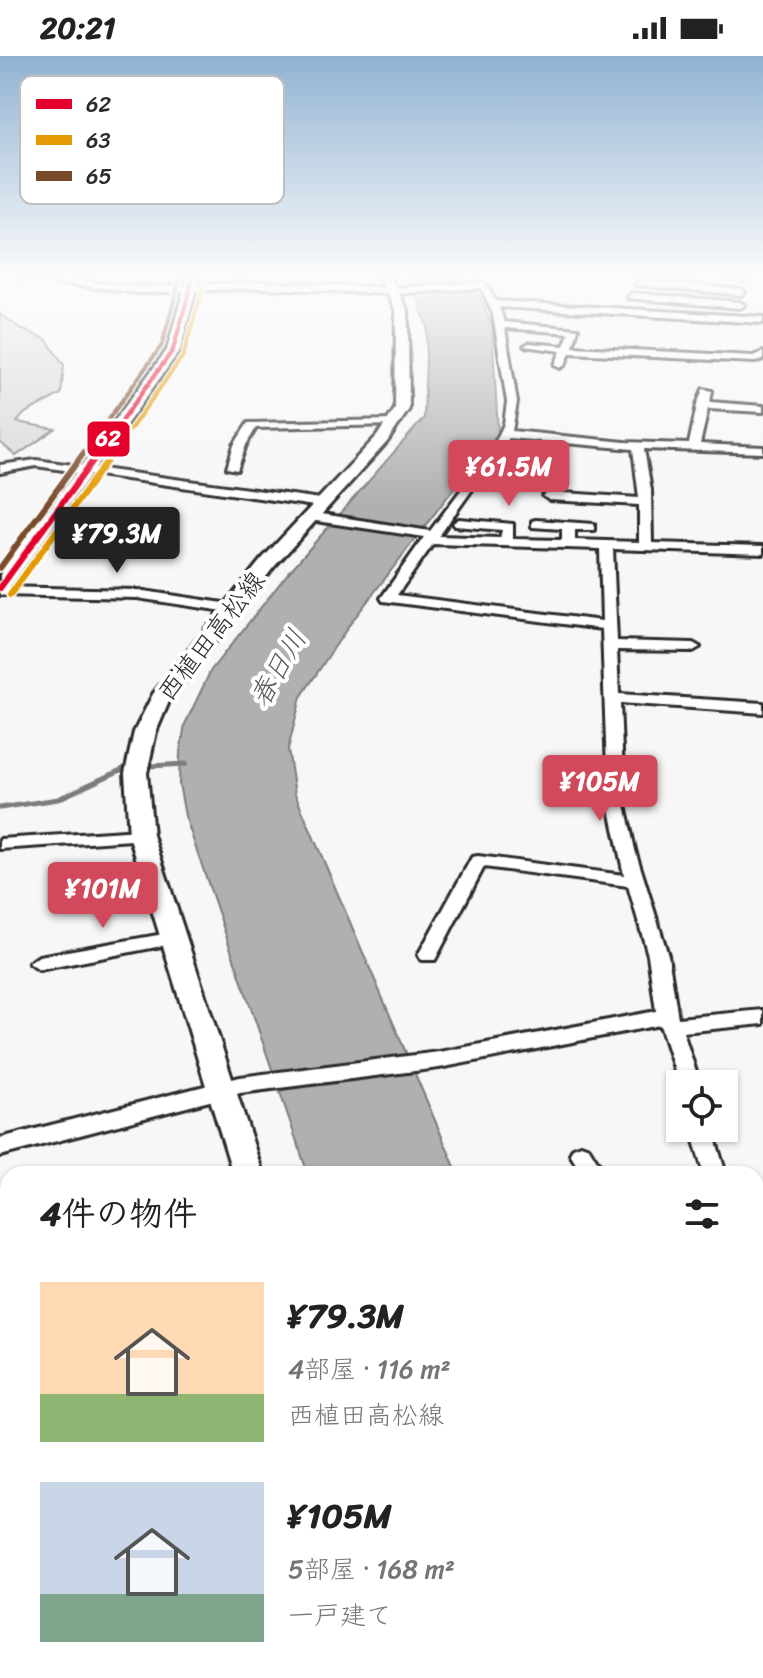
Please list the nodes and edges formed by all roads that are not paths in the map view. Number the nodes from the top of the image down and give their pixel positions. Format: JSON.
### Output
{"nodes":[{"id":1,"x":170,"y":354,"type":"edge"},
{"id":2,"x":404,"y":354,"type":"edge"},
{"id":3,"x":504,"y":354,"type":"edge"},
{"id":4,"x":565,"y":354,"type":"edge"},
{"id":5,"x":614,"y":354,"type":"edge"},
{"id":6,"x":617,"y":354,"type":"joint"},
{"id":7,"x":680,"y":354,"type":"edge"},
{"id":8,"x":763,"y":355,"type":"edge"},
{"id":9,"x":560,"y":365,"type":"dead end"},
{"id":10,"x":763,"y":370,"type":"edge"},
{"id":11,"x":707,"y":391,"type":"dead end"},
{"id":12,"x":702,"y":405,"type":"junction"},
{"id":13,"x":763,"y":409,"type":"edge"},
{"id":14,"x":394,"y":423,"type":"junction"},
{"id":15,"x":506,"y":434,"type":"junction"},
{"id":16,"x":638,"y":445,"type":"junction"},
{"id":17,"x":694,"y":446,"type":"junction"},
{"id":18,"x":763,"y":450,"type":"edge"},
{"id":19,"x":233,"y":468,"type":"dead end"},
{"id":20,"x":0,"y":469,"type":"edge"},
{"id":21,"x":85,"y":470,"type":"junction"},
{"id":22,"x":549,"y":496,"type":"dead end"},
{"id":23,"x":645,"y":502,"type":"junction"},
{"id":24,"x":315,"y":510,"type":"junction"},
{"id":25,"x":459,"y":523,"type":"dead end"},
{"id":26,"x":536,"y":524,"type":"dead end"},
{"id":27,"x":569,"y":526,"type":"junction"},
{"id":28,"x":590,"y":527,"type":"dead end"},
{"id":29,"x":432,"y":538,"type":"junction"},
{"id":30,"x":506,"y":543,"type":"junction"},
{"id":31,"x":568,"y":546,"type":"junction"},
{"id":32,"x":606,"y":547,"type":"junction"},
{"id":33,"x":646,"y":547,"type":"junction"},
{"id":34,"x":763,"y":550,"type":"edge"},
{"id":35,"x":0,"y":590,"type":"edge"},
{"id":36,"x":230,"y":608,"type":"junction"},
{"id":37,"x":609,"y":626,"type":"junction"},
{"id":38,"x":610,"y":645,"type":"junction"},
{"id":39,"x":693,"y":647,"type":"dead end"},
{"id":40,"x":614,"y":698,"type":"junction"},
{"id":41,"x":763,"y":708,"type":"edge"},
{"id":42,"x":141,"y":835,"type":"junction"},
{"id":43,"x":0,"y":844,"type":"edge"},
{"id":44,"x":638,"y":882,"type":"junction"},
{"id":45,"x":175,"y":938,"type":"junction"},
{"id":46,"x":428,"y":955,"type":"dead end"},
{"id":47,"x":39,"y":963,"type":"dead end"},
{"id":48,"x":763,"y":1017,"type":"edge"},
{"id":49,"x":670,"y":1021,"type":"junction"},
{"id":50,"x":685,"y":1070,"type":"edge"},
{"id":51,"x":230,"y":1087,"type":"junction"},
{"id":52,"x":705,"y":1142,"type":"edge"},
{"id":53,"x":0,"y":1147,"type":"edge"},
{"id":54,"x":581,"y":1154,"type":"dead end"},
{"id":55,"x":246,"y":1166,"type":"edge"},
{"id":56,"x":589,"y":1166,"type":"edge"},
{"id":57,"x":713,"y":1166,"type":"edge"}],
"edges":[{"from":1,"to":21,"type":"main road"},
{"from":2,"to":14,"type":"main road","name":"西植田高松線"},
{"from":3,"to":15,"type":"street"},
{"from":4,"to":9,"type":"street"},
{"from":5,"to":6,"type":"street"},
{"from":6,"to":10,"type":"street"},
{"from":7,"to":8,"type":"street"},
{"from":11,"to":12,"type":"street"},
{"from":12,"to":13,"type":"street"},
{"from":12,"to":17,"type":"street"},
{"from":14,"to":19,"type":"street"},
{"from":14,"to":24,"type":"main road","name":"西植田高松線"},
{"from":15,"to":16,"type":"street"},
{"from":15,"to":29,"type":"street"},
{"from":16,"to":17,"type":"street"},
{"from":16,"to":23,"type":"street"},
{"from":17,"to":18,"type":"street"},
{"from":20,"to":21,"type":"street"},
{"from":21,"to":24,"type":"street"},
{"from":21,"to":35,"type":"main road"},
{"from":22,"to":23,"type":"street"},
{"from":23,"to":33,"type":"street"},
{"from":24,"to":29,"type":"street"},
{"from":24,"to":36,"type":"main road","name":"西植田高松線"},
{"from":25,"to":30,"type":"street"},
{"from":26,"to":27,"type":"street"},
{"from":27,"to":28,"type":"street"},
{"from":27,"to":31,"type":"street"},
{"from":29,"to":30,"type":"street"},
{"from":29,"to":37,"type":"street"},
{"from":30,"to":31,"type":"street"},
{"from":31,"to":32,"type":"street"},
{"from":32,"to":33,"type":"street"},
{"from":32,"to":37,"type":"street"},
{"from":33,"to":34,"type":"street"},
{"from":35,"to":36,"type":"street"},
{"from":36,"to":42,"type":"main road","name":"西植田高松線"},
{"from":37,"to":38,"type":"street"},
{"from":38,"to":39,"type":"street"},
{"from":38,"to":40,"type":"street"},
{"from":40,"to":41,"type":"street"},
{"from":40,"to":44,"type":"street"},
{"from":42,"to":43,"type":"street"},
{"from":42,"to":45,"type":"main road","name":"西植田高松線"},
{"from":44,"to":46,"type":"street"},
{"from":44,"to":49,"type":"street"},
{"from":45,"to":47,"type":"street"},
{"from":45,"to":51,"type":"main road","name":"西植田高松線"},
{"from":48,"to":49,"type":"street"},
{"from":49,"to":50,"type":"street"},
{"from":49,"to":51,"type":"street"},
{"from":51,"to":53,"type":"street"},
{"from":51,"to":55,"type":"main road","name":"西植田高松線"},
{"from":52,"to":57,"type":"street"},
{"from":54,"to":56,"type":"street"}]}
